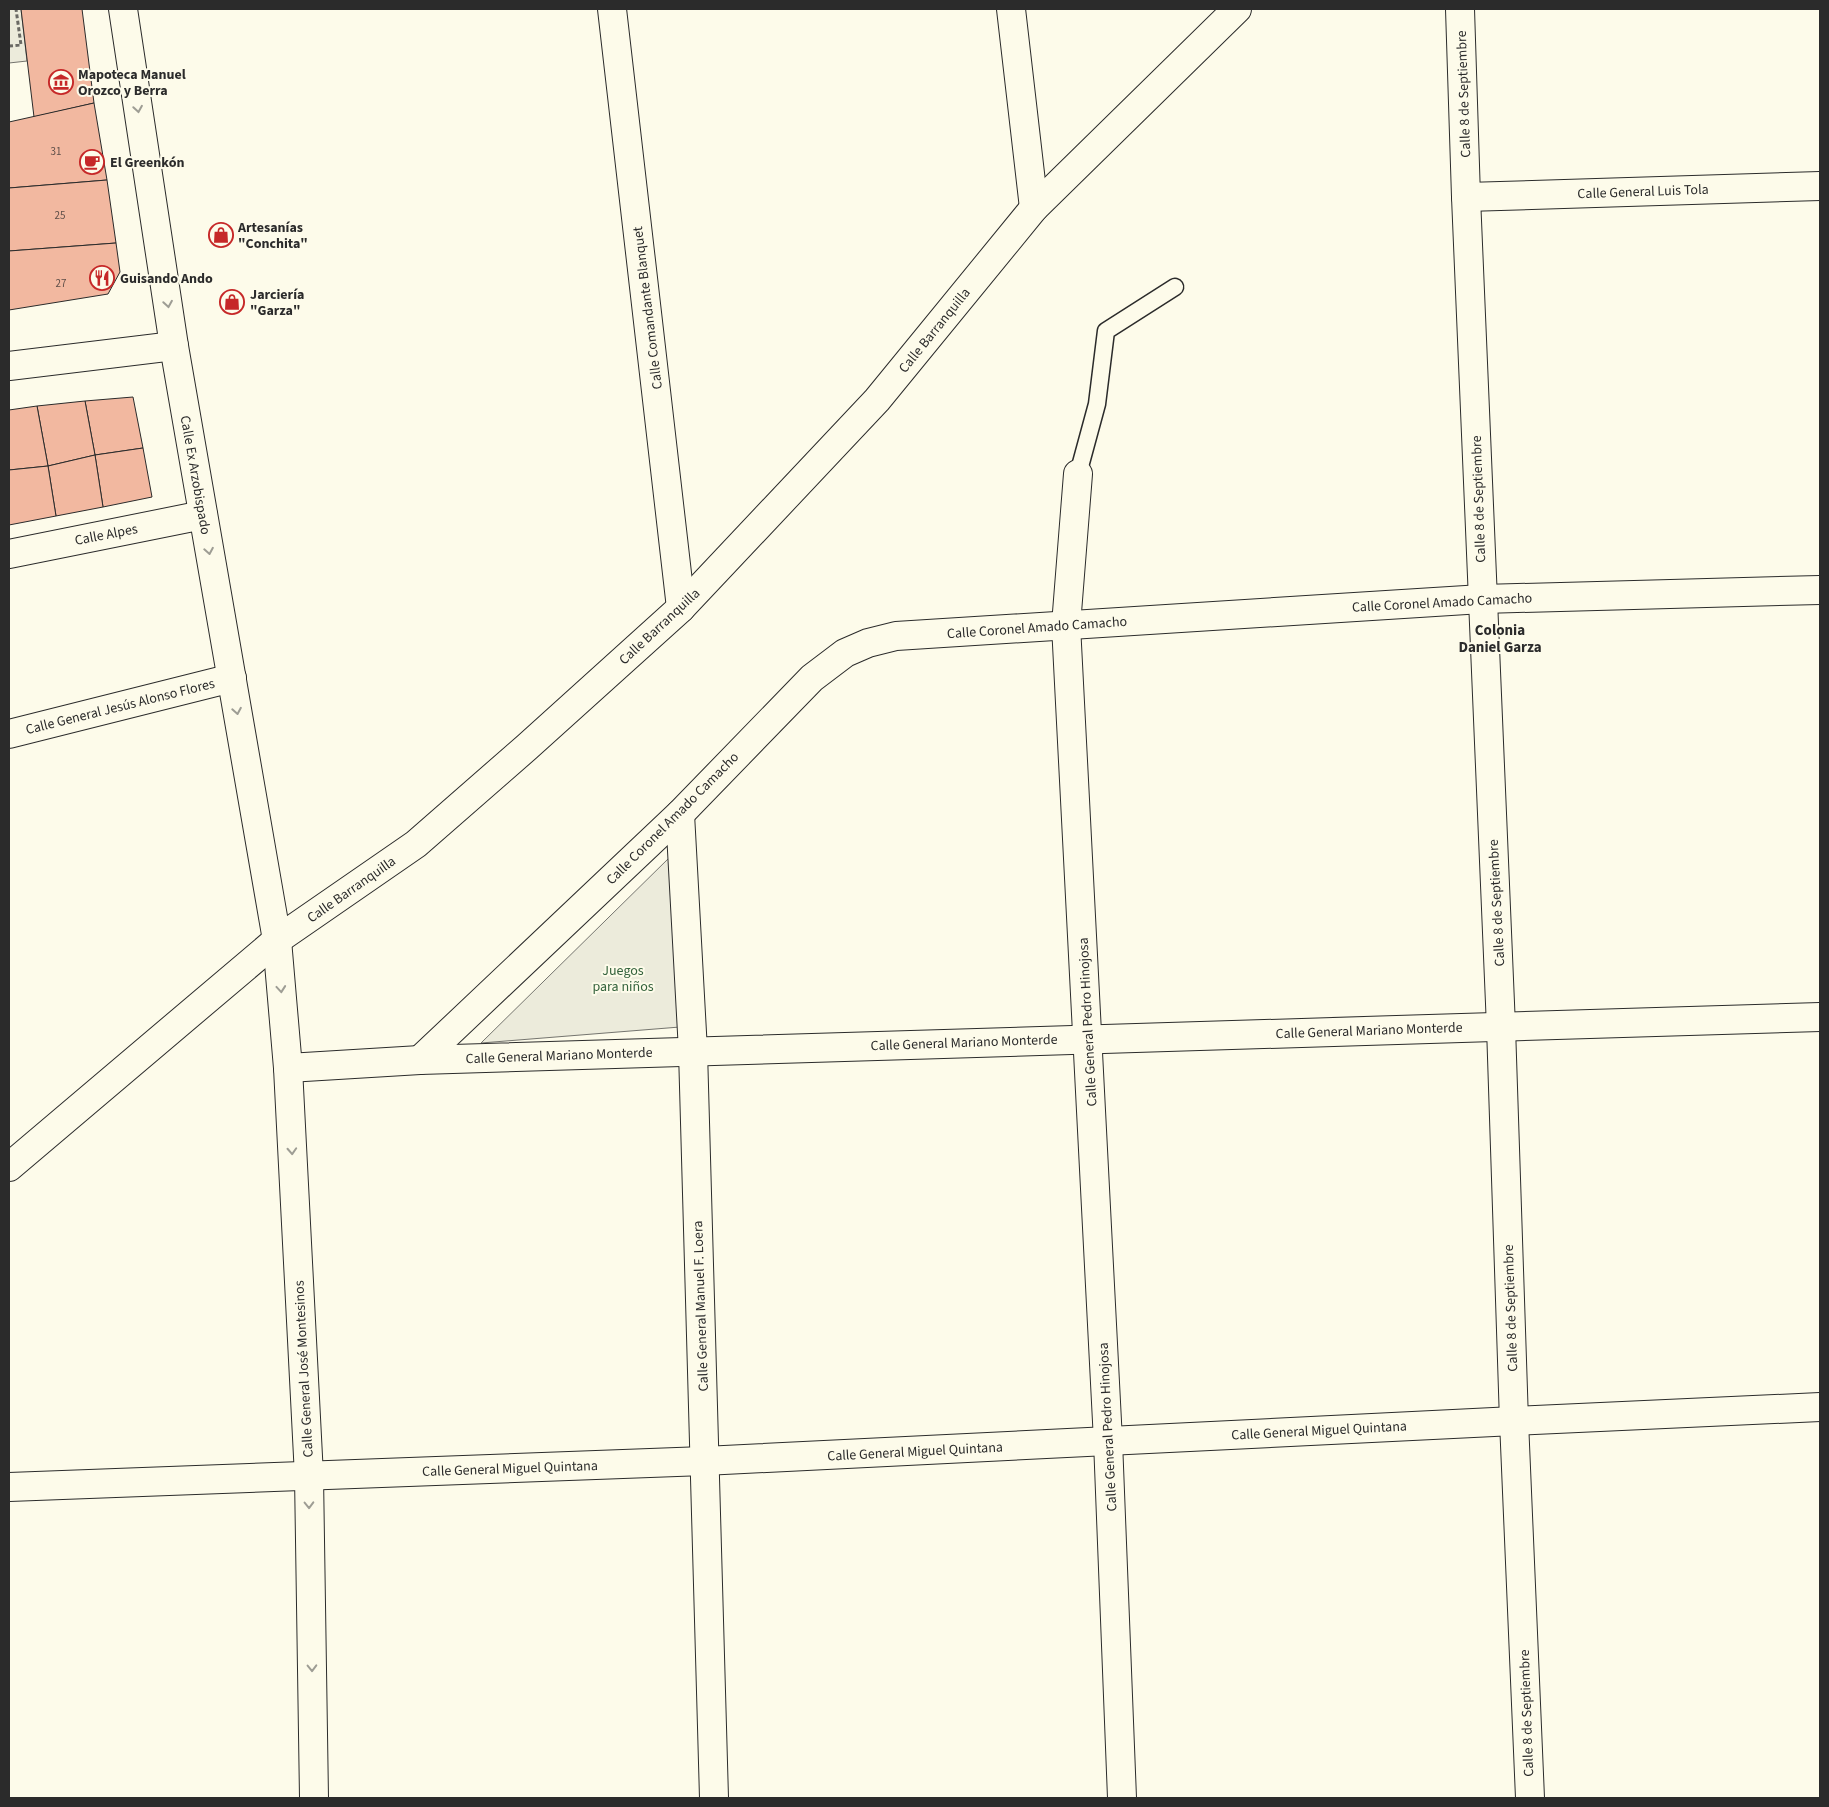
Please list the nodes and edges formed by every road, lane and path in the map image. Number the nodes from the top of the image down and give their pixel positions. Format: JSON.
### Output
{"nodes":[{"id":1,"x":16,"y":9,"type":"edge"},
{"id":2,"x":123,"y":9,"type":"edge"},
{"id":3,"x":612,"y":9,"type":"edge"},
{"id":4,"x":1011,"y":9,"type":"edge"},
{"id":5,"x":1237,"y":9,"type":"edge"},
{"id":6,"x":1460,"y":9,"type":"edge"},
{"id":7,"x":9,"y":46,"type":"edge"},
{"id":8,"x":1820,"y":186,"type":"edge"},
{"id":9,"x":1466,"y":196,"type":"junction"},
{"id":10,"x":1034,"y":208,"type":"junction"},
{"id":11,"x":1175,"y":287,"type":"dead end"},
{"id":12,"x":174,"y":346,"type":"junction"},
{"id":13,"x":9,"y":366,"type":"edge"},
{"id":14,"x":1078,"y":474,"type":"joint"},
{"id":15,"x":203,"y":515,"type":"junction"},
{"id":16,"x":9,"y":554,"type":"edge"},
{"id":17,"x":1820,"y":590,"type":"edge"},
{"id":18,"x":1482,"y":599,"type":"junction"},
{"id":19,"x":681,"y":608,"type":"junction"},
{"id":20,"x":1066,"y":625,"type":"junction"},
{"id":21,"x":232,"y":678,"type":"junction"},
{"id":22,"x":9,"y":734,"type":"edge"},
{"id":23,"x":680,"y":814,"type":"junction"},
{"id":24,"x":277,"y":940,"type":"junction"},
{"id":25,"x":1820,"y":1017,"type":"edge"},
{"id":26,"x":1501,"y":1027,"type":"junction"},
{"id":27,"x":1088,"y":1038,"type":"junction"},
{"id":28,"x":693,"y":1051,"type":"junction"},
{"id":29,"x":420,"y":1060,"type":"junction"},
{"id":30,"x":288,"y":1068,"type":"junction"},
{"id":31,"x":9,"y":1167,"type":"edge"},
{"id":32,"x":1820,"y":1407,"type":"edge"},
{"id":33,"x":1514,"y":1420,"type":"junction"},
{"id":34,"x":1108,"y":1441,"type":"junction"},
{"id":35,"x":704,"y":1461,"type":"junction"},
{"id":36,"x":308,"y":1476,"type":"junction"},
{"id":37,"x":9,"y":1487,"type":"edge"},
{"id":38,"x":314,"y":1798,"type":"edge"},
{"id":39,"x":714,"y":1798,"type":"edge"},
{"id":40,"x":1122,"y":1798,"type":"edge"},
{"id":41,"x":1530,"y":1798,"type":"edge"}],
"edges":[{"from":1,"to":7,"type":"path"},
{"from":2,"to":12,"type":"street","name":"Calle Ex Arzobispado","one_way":true},
{"from":3,"to":19,"type":"street","name":"Calle Comandante Blanquet"},
{"from":4,"to":10,"type":"street"},
{"from":5,"to":10,"type":"street","name":"Calle Barranquilla"},
{"from":6,"to":9,"type":"street","name":"Calle 8 de Septiembre"},
{"from":8,"to":9,"type":"street","name":"Calle General Luis Tola"},
{"from":9,"to":18,"type":"street","name":"Calle 8 de Septiembre"},
{"from":10,"to":19,"type":"street","name":"Calle Barranquilla"},
{"from":11,"to":14,"type":"lane","name":"Calle General Pedro Hinojosa"},
{"from":12,"to":13,"type":"street"},
{"from":12,"to":15,"type":"street","name":"Calle Ex Arzobispado"},
{"from":14,"to":20,"type":"street","name":"Calle General Pedro Hinojosa"},
{"from":15,"to":16,"type":"street","name":"Calle Alpes"},
{"from":15,"to":21,"type":"street","name":"Calle Ex Arzobispado","one_way":true},
{"from":17,"to":18,"type":"street","name":"Calle Coronel Amado Camacho"},
{"from":18,"to":20,"type":"street","name":"Calle Coronel Amado Camacho"},
{"from":18,"to":26,"type":"street","name":"Calle 8 de Septiembre"},
{"from":19,"to":24,"type":"street","name":"Calle Barranquilla"},
{"from":20,"to":23,"type":"street","name":"Calle Coronel Amado Camacho"},
{"from":20,"to":27,"type":"street","name":"Calle General Pedro Hinojosa"},
{"from":21,"to":22,"type":"street","name":"Calle General Jesús Alonso Flores"},
{"from":21,"to":24,"type":"street","name":"Calle Ex Arzobispado","one_way":true},
{"from":23,"to":28,"type":"street","name":"Calle General Manuel F. Loera"},
{"from":23,"to":29,"type":"street","name":"Calle Coronel Amado Camacho"},
{"from":24,"to":30,"type":"street","name":"Calle General José Montesinos","one_way":true},
{"from":24,"to":31,"type":"street","name":"Calle Barranquilla"},
{"from":25,"to":26,"type":"street","name":"Calle General Mariano Monterde"},
{"from":26,"to":27,"type":"street","name":"Calle General Mariano Monterde"},
{"from":26,"to":33,"type":"street","name":"Calle 8 de Septiembre"},
{"from":27,"to":28,"type":"street","name":"Calle General Mariano Monterde"},
{"from":27,"to":34,"type":"street","name":"Calle General Pedro Hinojosa"},
{"from":28,"to":29,"type":"street","name":"Calle General Mariano Monterde"},
{"from":28,"to":35,"type":"street","name":"Calle General Manuel F. Loera"},
{"from":29,"to":30,"type":"street","name":"Calle General Mariano Monterde"},
{"from":30,"to":36,"type":"street","name":"Calle General José Montesinos","one_way":true},
{"from":32,"to":33,"type":"street","name":"Calle General Miguel Quintana"},
{"from":33,"to":34,"type":"street","name":"Calle General Miguel Quintana"},
{"from":33,"to":41,"type":"street","name":"Calle 8 de Septiembre"},
{"from":34,"to":35,"type":"street","name":"Calle General Miguel Quintana"},
{"from":34,"to":40,"type":"street","name":"Calle General Pedro Hinojosa"},
{"from":35,"to":36,"type":"street","name":"Calle General Miguel Quintana"},
{"from":35,"to":39,"type":"street","name":"Calle General Manuel F. Loera"},
{"from":36,"to":37,"type":"street","name":"Calle General Miguel Quintana"},
{"from":36,"to":38,"type":"street","name":"Calle General José Montesinos","one_way":true}]}
